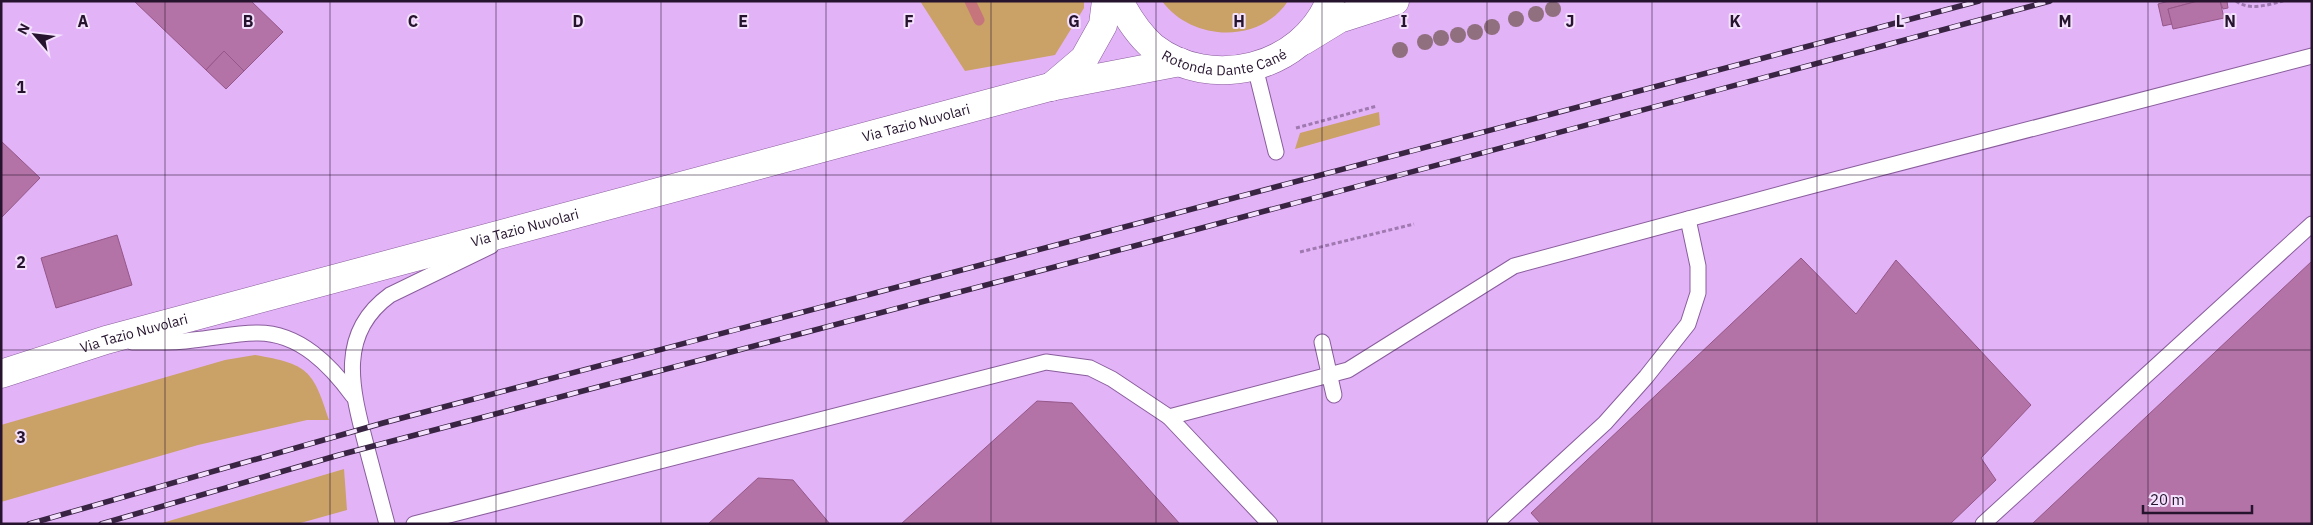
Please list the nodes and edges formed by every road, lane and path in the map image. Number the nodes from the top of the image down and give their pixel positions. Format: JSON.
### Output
{"nodes":[{"id":1,"x":1106,"y":1,"type":"edge"},
{"id":2,"x":1119,"y":1,"type":"edge"},
{"id":3,"x":1330,"y":1,"type":"edge"},
{"id":4,"x":1396,"y":1,"type":"edge"},
{"id":5,"x":2236,"y":1,"type":"edge"},
{"id":6,"x":2283,"y":1,"type":"edge"},
{"id":7,"x":1301,"y":42,"type":"junction"},
{"id":8,"x":2312,"y":56,"type":"edge"},
{"id":9,"x":1180,"y":62,"type":"junction"},
{"id":10,"x":1255,"y":67,"type":"junction"},
{"id":11,"x":1050,"y":88,"type":"junction"},
{"id":12,"x":1377,"y":106,"type":"dead end"},
{"id":13,"x":1304,"y":126,"type":"dead end"},
{"id":14,"x":1276,"y":152,"type":"dead end"},
{"id":15,"x":1688,"y":219,"type":"junction"},
{"id":16,"x":1414,"y":224,"type":"dead end"},
{"id":17,"x":2312,"y":224,"type":"edge"},
{"id":18,"x":524,"y":227,"type":"junction"},
{"id":19,"x":1300,"y":252,"type":"dead end"},
{"id":20,"x":106,"y":340,"type":"junction"},
{"id":21,"x":1322,"y":342,"type":"dead end"},
{"id":22,"x":1,"y":374,"type":"edge"},
{"id":23,"x":1329,"y":375,"type":"junction"},
{"id":24,"x":1334,"y":395,"type":"dead end"},
{"id":25,"x":354,"y":396,"type":"junction"},
{"id":26,"x":1170,"y":417,"type":"junction"},
{"id":27,"x":387,"y":524,"type":"edge"},
{"id":28,"x":414,"y":524,"type":"edge"},
{"id":29,"x":1270,"y":524,"type":"edge"},
{"id":30,"x":1495,"y":524,"type":"edge"},
{"id":31,"x":1983,"y":524,"type":"edge"}],
"edges":[{"from":1,"to":11,"type":"street","name":"Via Tazio Nuvolari"},
{"from":2,"to":9,"type":"street","name":"Rotonda Dante Cané"},
{"from":3,"to":7,"type":"street","name":"Rotonda Dante Cané"},
{"from":4,"to":7,"type":"street"},
{"from":5,"to":6,"type":"path"},
{"from":7,"to":10,"type":"street","name":"Rotonda Dante Cané"},
{"from":8,"to":15,"type":"lane"},
{"from":9,"to":10,"type":"street","name":"Rotonda Dante Cané"},
{"from":9,"to":11,"type":"street","name":"Via Tazio Nuvolari"},
{"from":10,"to":14,"type":"lane"},
{"from":11,"to":18,"type":"street","name":"Via Tazio Nuvolari"},
{"from":12,"to":13,"type":"path"},
{"from":15,"to":23,"type":"lane"},
{"from":15,"to":30,"type":"lane"},
{"from":16,"to":19,"type":"path"},
{"from":17,"to":31,"type":"lane"},
{"from":18,"to":20,"type":"street","name":"Via Tazio Nuvolari"},
{"from":18,"to":25,"type":"lane"},
{"from":20,"to":22,"type":"street","name":"Via Tazio Nuvolari"},
{"from":20,"to":25,"type":"lane"},
{"from":21,"to":23,"type":"lane"},
{"from":23,"to":24,"type":"lane"},
{"from":23,"to":26,"type":"lane"},
{"from":25,"to":27,"type":"lane"},
{"from":26,"to":28,"type":"lane"},
{"from":26,"to":29,"type":"lane"}]}
